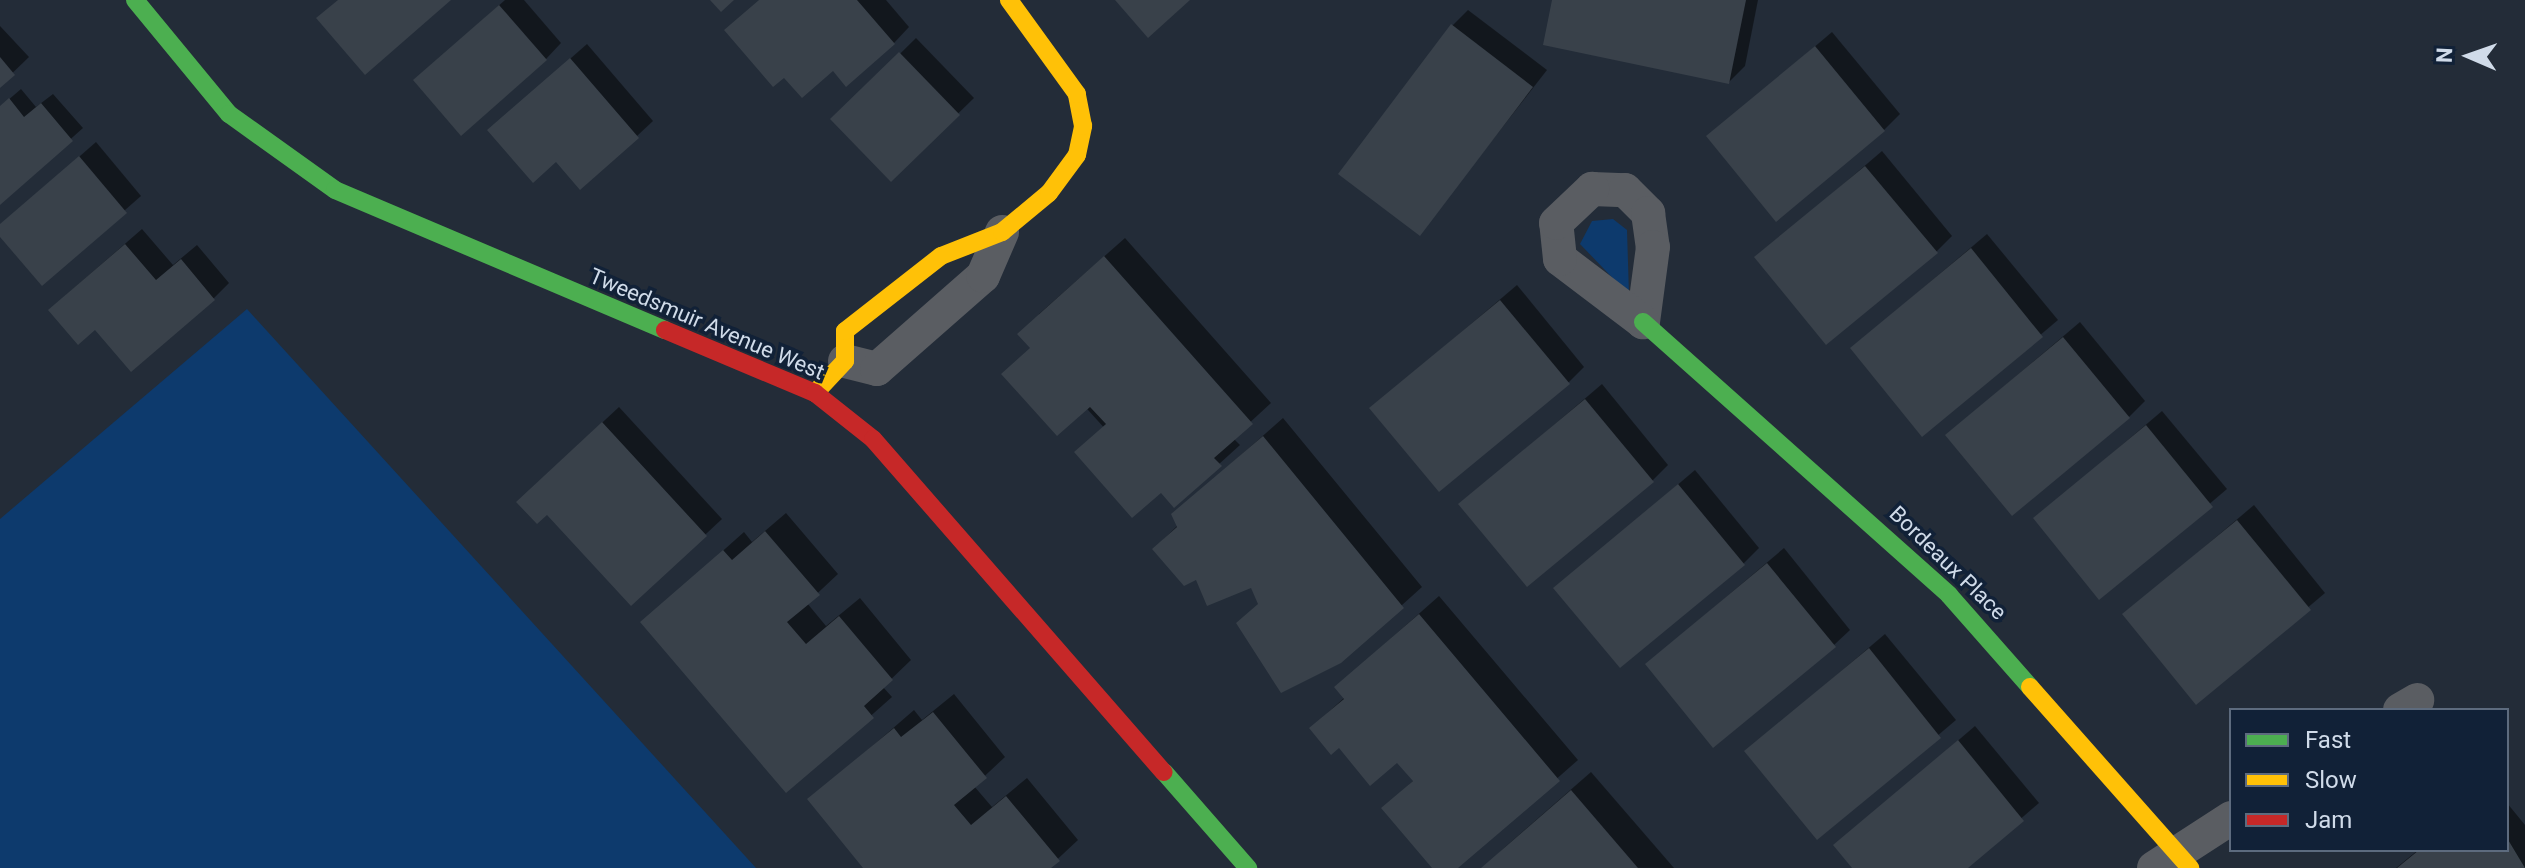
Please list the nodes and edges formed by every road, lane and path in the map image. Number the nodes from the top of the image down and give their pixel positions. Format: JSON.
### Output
{"nodes":[{"id":1,"x":135,"y":0,"type":"edge"},
{"id":2,"x":1009,"y":0,"type":"edge"},
{"id":3,"x":1002,"y":232,"type":"junction"},
{"id":4,"x":1643,"y":322,"type":"dead end"},
{"id":5,"x":845,"y":361,"type":"junction"},
{"id":6,"x":815,"y":393,"type":"junction"},
{"id":7,"x":2229,"y":820,"type":"edge"},
{"id":8,"x":2173,"y":863,"type":"edge"},
{"id":9,"x":1248,"y":868,"type":"edge"}],
"edges":[{"from":1,"to":6,"type":"street","name":"Tweedsmuir Avenue West"},
{"from":2,"to":3,"type":"street"},
{"from":3,"to":5,"type":"street"},
{"from":3,"to":5,"type":"street"},
{"from":4,"to":8,"type":"street","name":"Bordeaux Place"},
{"from":5,"to":6,"type":"street"},
{"from":6,"to":9,"type":"street","name":"Tweedsmuir Avenue West"},
{"from":7,"to":8,"type":"street"}]}
